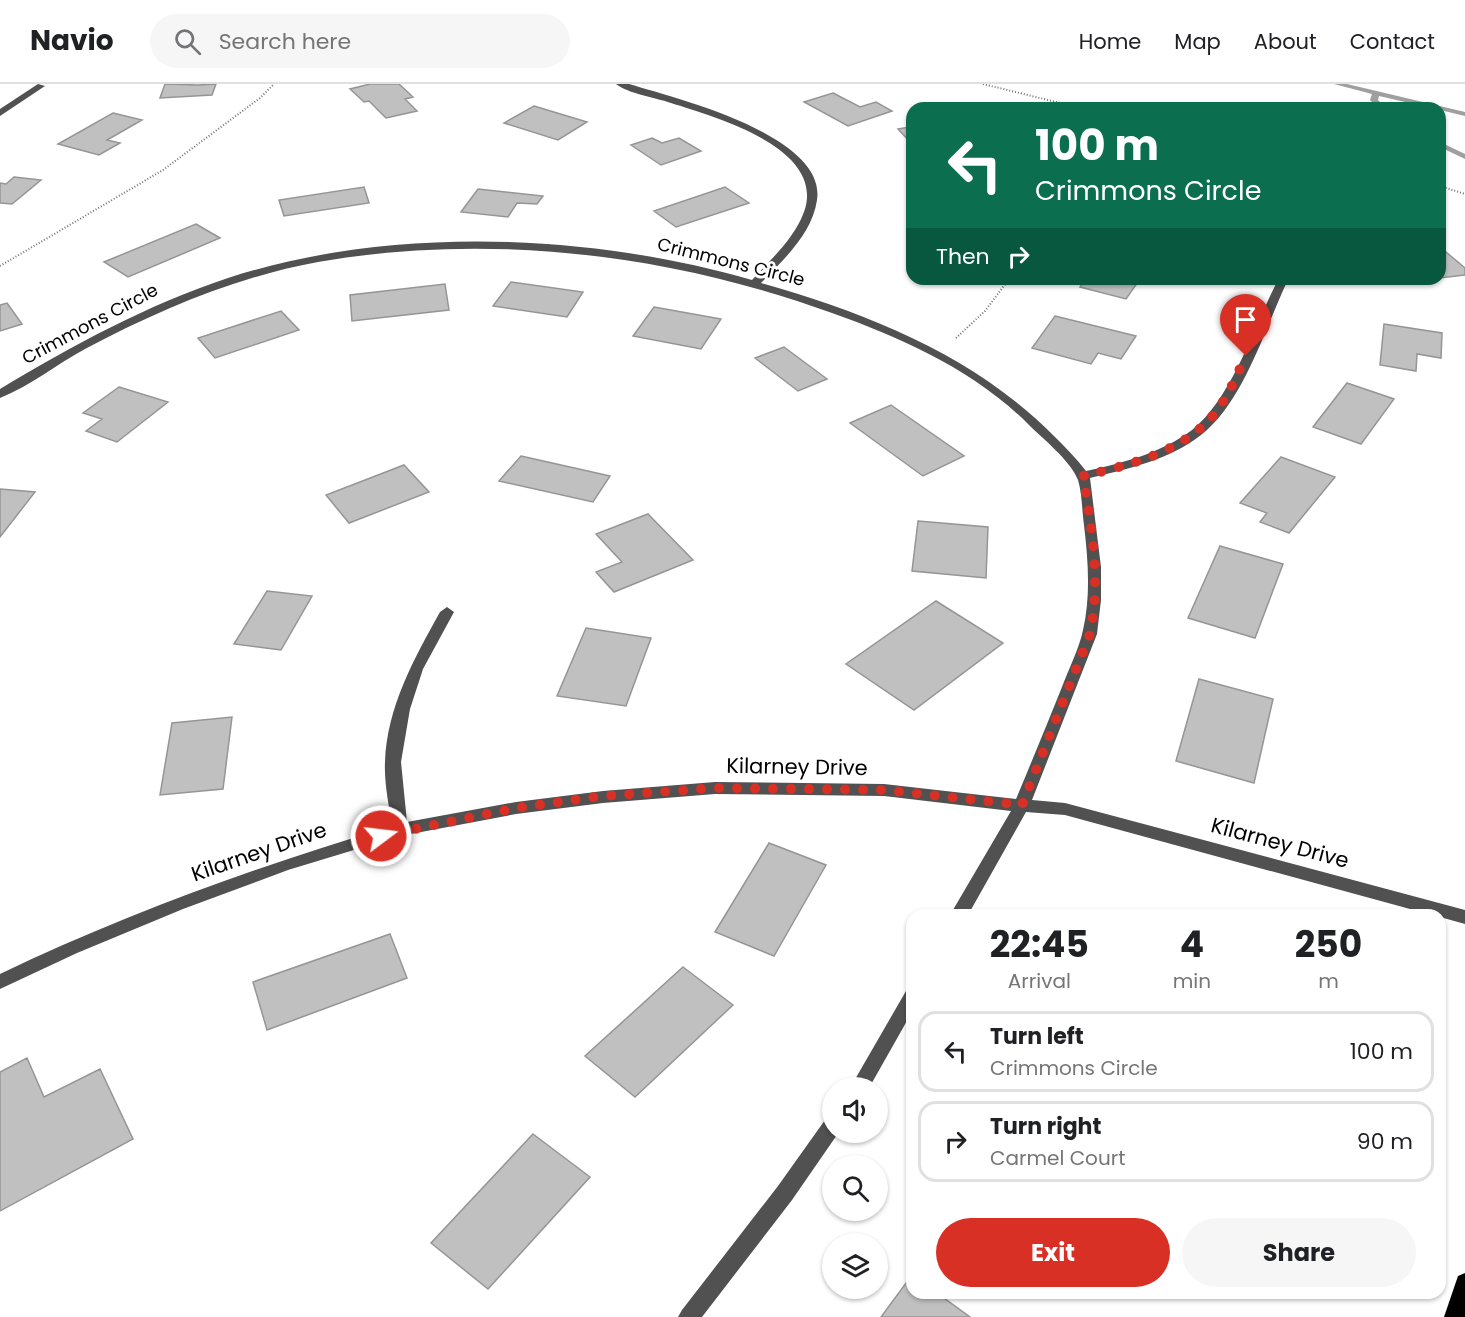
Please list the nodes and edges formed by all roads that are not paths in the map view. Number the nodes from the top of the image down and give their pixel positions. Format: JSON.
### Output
{"nodes":[{"id":1,"x":620,"y":84,"type":"edge"},
{"id":2,"x":41,"y":86,"type":"dead end"},
{"id":3,"x":0,"y":113,"type":"edge"},
{"id":4,"x":755,"y":283,"type":"junction"},
{"id":5,"x":1281,"y":285,"type":"edge"},
{"id":6,"x":0,"y":394,"type":"edge"},
{"id":7,"x":1083,"y":476,"type":"junction"},
{"id":8,"x":447,"y":612,"type":"dead end"},
{"id":9,"x":1022,"y":805,"type":"junction"},
{"id":10,"x":400,"y":830,"type":"junction"},
{"id":11,"x":962,"y":909,"type":"edge"},
{"id":12,"x":1435,"y":909,"type":"edge"},
{"id":13,"x":1446,"y":912,"type":"edge"},
{"id":14,"x":1465,"y":917,"type":"edge"},
{"id":15,"x":0,"y":982,"type":"edge"},
{"id":16,"x":906,"y":1006,"type":"edge"},
{"id":17,"x":865,"y":1077,"type":"edge"},
{"id":18,"x":822,"y":1140,"type":"edge"},
{"id":19,"x":1465,"y":1283,"type":"edge"},
{"id":20,"x":689,"y":1317,"type":"edge"},
{"id":21,"x":1455,"y":1317,"type":"edge"}],
"edges":[{"from":1,"to":4,"type":"street"},
{"from":2,"to":3,"type":"street"},
{"from":4,"to":6,"type":"street","name":"Crimmons Circle"},
{"from":4,"to":7,"type":"street","name":"Crimmons Circle"},
{"from":5,"to":7,"type":"street"},
{"from":7,"to":9,"type":"street"},
{"from":8,"to":10,"type":"street"},
{"from":9,"to":10,"type":"street","name":"Kilarney Drive"},
{"from":9,"to":11,"type":"street"},
{"from":9,"to":12,"type":"street","name":"Kilarney Drive"},
{"from":10,"to":15,"type":"street","name":"Kilarney Drive"},
{"from":13,"to":14,"type":"street","name":"Kilarney Drive"},
{"from":16,"to":17,"type":"street"},
{"from":18,"to":20,"type":"street"},
{"from":19,"to":21,"type":"main road"}]}
